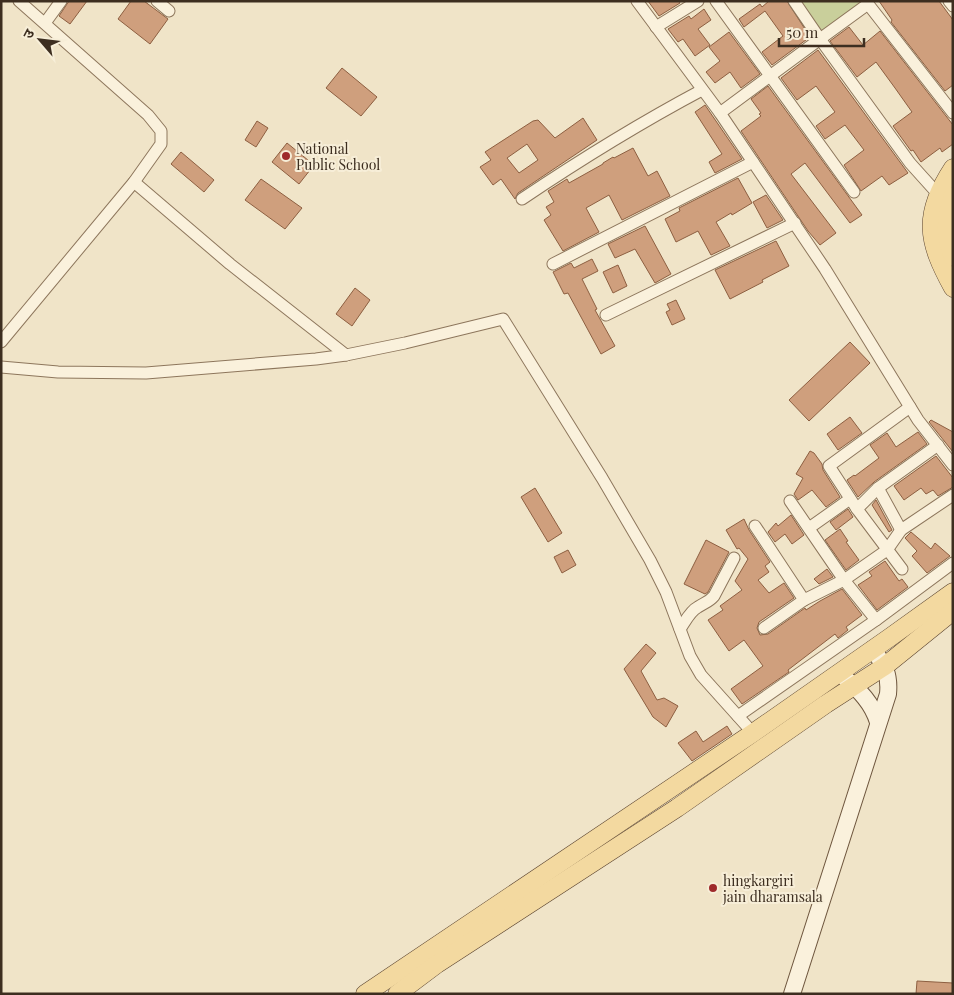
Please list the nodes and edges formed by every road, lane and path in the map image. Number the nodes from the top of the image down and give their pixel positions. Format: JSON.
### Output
{"nodes":[{"id":1,"x":19,"y":1,"type":"edge"},
{"id":2,"x":62,"y":1,"type":"edge"},
{"id":3,"x":157,"y":1,"type":"edge"},
{"id":4,"x":637,"y":1,"type":"edge"},
{"id":5,"x":698,"y":1,"type":"edge"},
{"id":6,"x":716,"y":1,"type":"edge"},
{"id":7,"x":794,"y":1,"type":"edge"},
{"id":8,"x":949,"y":1,"type":"edge"},
{"id":9,"x":869,"y":2,"type":"edge"},
{"id":10,"x":953,"y":6,"type":"edge"},
{"id":11,"x":169,"y":10,"type":"dead end"},
{"id":12,"x":45,"y":23,"type":"junction"},
{"id":13,"x":656,"y":27,"type":"junction"},
{"id":14,"x":820,"y":39,"type":"junction"},
{"id":15,"x":770,"y":76,"type":"junction"},
{"id":16,"x":702,"y":90,"type":"junction"},
{"id":17,"x":953,"y":113,"type":"edge"},
{"id":18,"x":720,"y":114,"type":"junction"},
{"id":19,"x":753,"y":162,"type":"junction"},
{"id":20,"x":953,"y":168,"type":"edge"},
{"id":21,"x":134,"y":182,"type":"junction"},
{"id":22,"x":854,"y":192,"type":"dead end"},
{"id":23,"x":945,"y":195,"type":"edge"},
{"id":24,"x":522,"y":199,"type":"dead end"},
{"id":25,"x":795,"y":223,"type":"junction"},
{"id":26,"x":953,"y":257,"type":"edge"},
{"id":27,"x":553,"y":264,"type":"dead end"},
{"id":28,"x":953,"y":288,"type":"edge"},
{"id":29,"x":606,"y":315,"type":"dead end"},
{"id":30,"x":1,"y":342,"type":"edge"},
{"id":31,"x":346,"y":355,"type":"junction"},
{"id":32,"x":1,"y":367,"type":"edge"},
{"id":33,"x":910,"y":407,"type":"junction"},
{"id":34,"x":938,"y":446,"type":"junction"},
{"id":35,"x":953,"y":465,"type":"edge"},
{"id":36,"x":878,"y":488,"type":"junction"},
{"id":37,"x":953,"y":495,"type":"edge"},
{"id":38,"x":850,"y":499,"type":"junction"},
{"id":39,"x":790,"y":501,"type":"dead end"},
{"id":40,"x":857,"y":509,"type":"junction"},
{"id":41,"x":755,"y":526,"type":"dead end"},
{"id":42,"x":809,"y":528,"type":"junction"},
{"id":43,"x":901,"y":530,"type":"junction"},
{"id":44,"x":887,"y":550,"type":"junction"},
{"id":45,"x":734,"y":558,"type":"dead end"},
{"id":46,"x":953,"y":562,"type":"edge"},
{"id":47,"x":902,"y":569,"type":"dead end"},
{"id":48,"x":844,"y":580,"type":"junction"},
{"id":49,"x":953,"y":592,"type":"edge"},
{"id":50,"x":804,"y":600,"type":"junction"},
{"id":51,"x":953,"y":611,"type":"edge"},
{"id":52,"x":876,"y":620,"type":"junction"},
{"id":53,"x":764,"y":628,"type":"dead end"},
{"id":54,"x":680,"y":629,"type":"junction"},
{"id":55,"x":873,"y":649,"type":"junction"},
{"id":56,"x":885,"y":666,"type":"junction"},
{"id":57,"x":839,"y":673,"type":"junction"},
{"id":58,"x":854,"y":686,"type":"junction"},
{"id":59,"x":738,"y":716,"type":"junction"},
{"id":60,"x":878,"y":722,"type":"junction"},
{"id":61,"x":753,"y":732,"type":"junction"},
{"id":62,"x":365,"y":994,"type":"edge"},
{"id":63,"x":397,"y":994,"type":"edge"},
{"id":64,"x":792,"y":994,"type":"edge"}],
"edges":[{"from":1,"to":12,"type":"street"},
{"from":2,"to":12,"type":"street"},
{"from":3,"to":11,"type":"street"},
{"from":4,"to":13,"type":"street"},
{"from":5,"to":13,"type":"street"},
{"from":6,"to":15,"type":"street"},
{"from":7,"to":14,"type":"street"},
{"from":8,"to":10,"type":"street"},
{"from":9,"to":14,"type":"street"},
{"from":9,"to":17,"type":"street"},
{"from":12,"to":21,"type":"street"},
{"from":13,"to":16,"type":"street"},
{"from":14,"to":15,"type":"street"},
{"from":14,"to":23,"type":"street"},
{"from":15,"to":18,"type":"street"},
{"from":15,"to":22,"type":"street"},
{"from":16,"to":18,"type":"street"},
{"from":16,"to":24,"type":"street"},
{"from":18,"to":19,"type":"street"},
{"from":19,"to":25,"type":"street"},
{"from":19,"to":27,"type":"street"},
{"from":20,"to":23,"type":"main road"},
{"from":21,"to":30,"type":"street"},
{"from":21,"to":31,"type":"street"},
{"from":23,"to":26,"type":"main road"},
{"from":23,"to":28,"type":"main road"},
{"from":25,"to":29,"type":"street"},
{"from":25,"to":33,"type":"street"},
{"from":31,"to":32,"type":"street"},
{"from":31,"to":54,"type":"street"},
{"from":33,"to":34,"type":"street"},
{"from":33,"to":38,"type":"street"},
{"from":34,"to":35,"type":"street"},
{"from":34,"to":36,"type":"street"},
{"from":36,"to":40,"type":"street"},
{"from":36,"to":43,"type":"street"},
{"from":37,"to":43,"type":"street"},
{"from":38,"to":40,"type":"street"},
{"from":38,"to":42,"type":"street"},
{"from":39,"to":42,"type":"street"},
{"from":40,"to":44,"type":"street"},
{"from":41,"to":50,"type":"street"},
{"from":42,"to":48,"type":"street"},
{"from":43,"to":44,"type":"street"},
{"from":44,"to":47,"type":"street"},
{"from":44,"to":48,"type":"street"},
{"from":45,"to":54,"type":"street"},
{"from":46,"to":52,"type":"street"},
{"from":48,"to":50,"type":"street"},
{"from":48,"to":52,"type":"street"},
{"from":49,"to":55,"type":"main road"},
{"from":50,"to":53,"type":"street"},
{"from":51,"to":56,"type":"main road"},
{"from":52,"to":59,"type":"street"},
{"from":54,"to":59,"type":"street"},
{"from":55,"to":56,"type":"main road"},
{"from":55,"to":57,"type":"main road"},
{"from":56,"to":58,"type":"main road"},
{"from":56,"to":60,"type":"main road"},
{"from":57,"to":58,"type":"main road"},
{"from":57,"to":61,"type":"main road"},
{"from":58,"to":60,"type":"main road"},
{"from":58,"to":63,"type":"main road"},
{"from":59,"to":61,"type":"street"},
{"from":60,"to":64,"type":"main road"},
{"from":61,"to":62,"type":"main road"}]}
